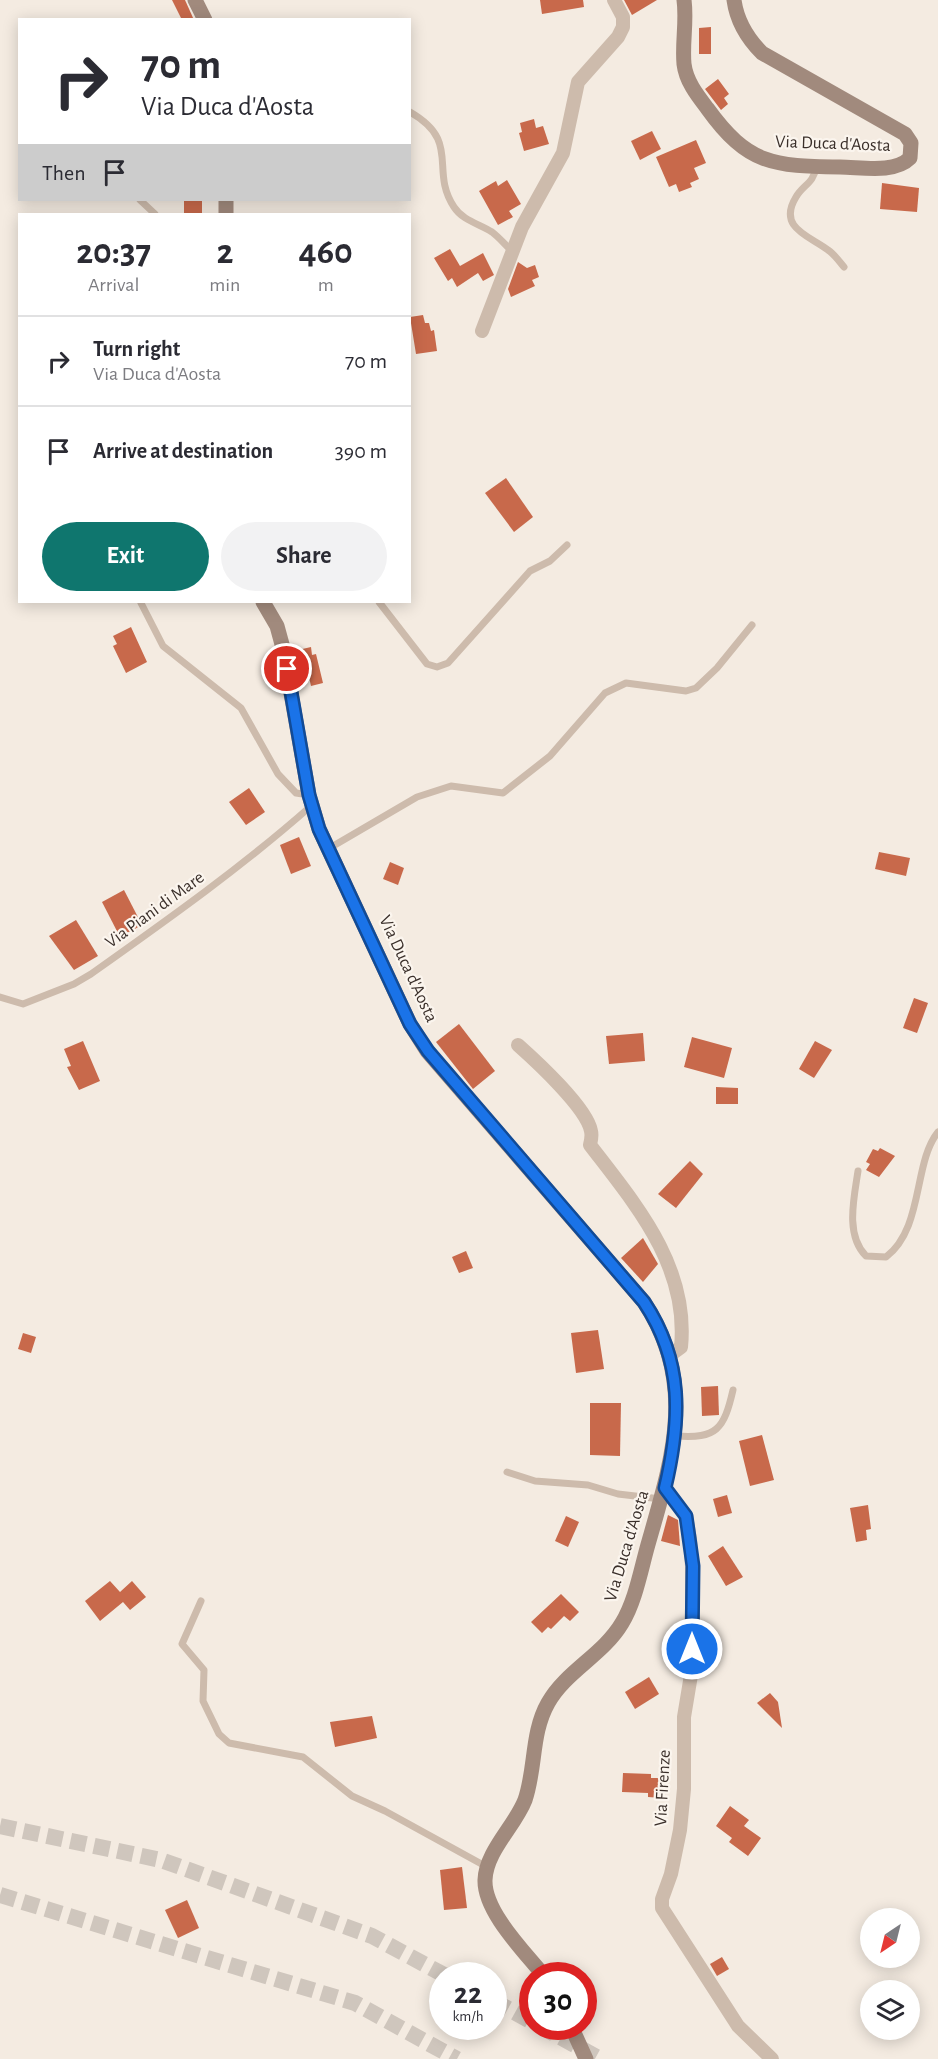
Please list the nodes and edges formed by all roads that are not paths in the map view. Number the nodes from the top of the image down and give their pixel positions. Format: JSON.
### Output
{"nodes":[{"id":1,"x":195,"y":0,"type":"edge"},
{"id":2,"x":614,"y":0,"type":"edge"},
{"id":3,"x":684,"y":0,"type":"edge"},
{"id":4,"x":734,"y":0,"type":"edge"},
{"id":5,"x":204,"y":18,"type":"edge"},
{"id":6,"x":411,"y":113,"type":"edge"},
{"id":7,"x":816,"y":166,"type":"junction"},
{"id":8,"x":141,"y":201,"type":"edge"},
{"id":9,"x":154,"y":213,"type":"edge"},
{"id":10,"x":513,"y":252,"type":"junction"},
{"id":11,"x":844,"y":267,"type":"dead end"},
{"id":12,"x":482,"y":331,"type":"dead end"},
{"id":13,"x":567,"y":545,"type":"dead end"},
{"id":14,"x":141,"y":603,"type":"dead end"},
{"id":15,"x":264,"y":603,"type":"edge"},
{"id":16,"x":380,"y":603,"type":"edge"},
{"id":17,"x":752,"y":625,"type":"dead end"},
{"id":18,"x":310,"y":800,"type":"junction"},
{"id":19,"x":328,"y":849,"type":"junction"},
{"id":20,"x":0,"y":997,"type":"edge"},
{"id":21,"x":518,"y":1045,"type":"dead end"},
{"id":22,"x":938,"y":1132,"type":"edge"},
{"id":23,"x":858,"y":1171,"type":"dead end"},
{"id":24,"x":670,"y":1355,"type":"junction"},
{"id":25,"x":733,"y":1390,"type":"dead end"},
{"id":26,"x":676,"y":1436,"type":"junction"},
{"id":27,"x":507,"y":1472,"type":"dead end"},
{"id":28,"x":663,"y":1493,"type":"junction"},
{"id":29,"x":201,"y":1601,"type":"dead end"},
{"id":30,"x":487,"y":1867,"type":"junction"},
{"id":31,"x":533,"y":1962,"type":"edge"},
{"id":32,"x":577,"y":2040,"type":"edge"},
{"id":33,"x":585,"y":2059,"type":"edge"},
{"id":34,"x":772,"y":2059,"type":"edge"}],
"edges":[{"from":1,"to":5,"type":"main road"},
{"from":2,"to":10,"type":"street"},
{"from":3,"to":7,"type":"main road","name":"Via Duca d'Aosta"},
{"from":4,"to":7,"type":"main road","name":"Via Duca d'Aosta"},
{"from":6,"to":10,"type":"lane"},
{"from":7,"to":11,"type":"lane"},
{"from":8,"to":9,"type":"lane"},
{"from":10,"to":12,"type":"street"},
{"from":13,"to":16,"type":"lane"},
{"from":14,"to":18,"type":"lane"},
{"from":15,"to":18,"type":"main road","name":"Via Duca d'Aosta"},
{"from":17,"to":19,"type":"lane"},
{"from":18,"to":19,"type":"main road","name":"Via Duca d'Aosta"},
{"from":18,"to":20,"type":"lane","name":"Via Piani di Mare"},
{"from":19,"to":24,"type":"main road","name":"Via Duca d'Aosta"},
{"from":21,"to":24,"type":"street"},
{"from":22,"to":23,"type":"lane"},
{"from":24,"to":26,"type":"main road","name":"Via Duca d'Aosta"},
{"from":25,"to":26,"type":"lane"},
{"from":26,"to":28,"type":"main road","name":"Via Duca d'Aosta"},
{"from":27,"to":28,"type":"lane"},
{"from":28,"to":30,"type":"main road","name":"Via Duca d'Aosta"},
{"from":28,"to":34,"type":"street","name":"Via Firenze"},
{"from":29,"to":30,"type":"lane"},
{"from":30,"to":31,"type":"main road"},
{"from":32,"to":33,"type":"main road"}]}
